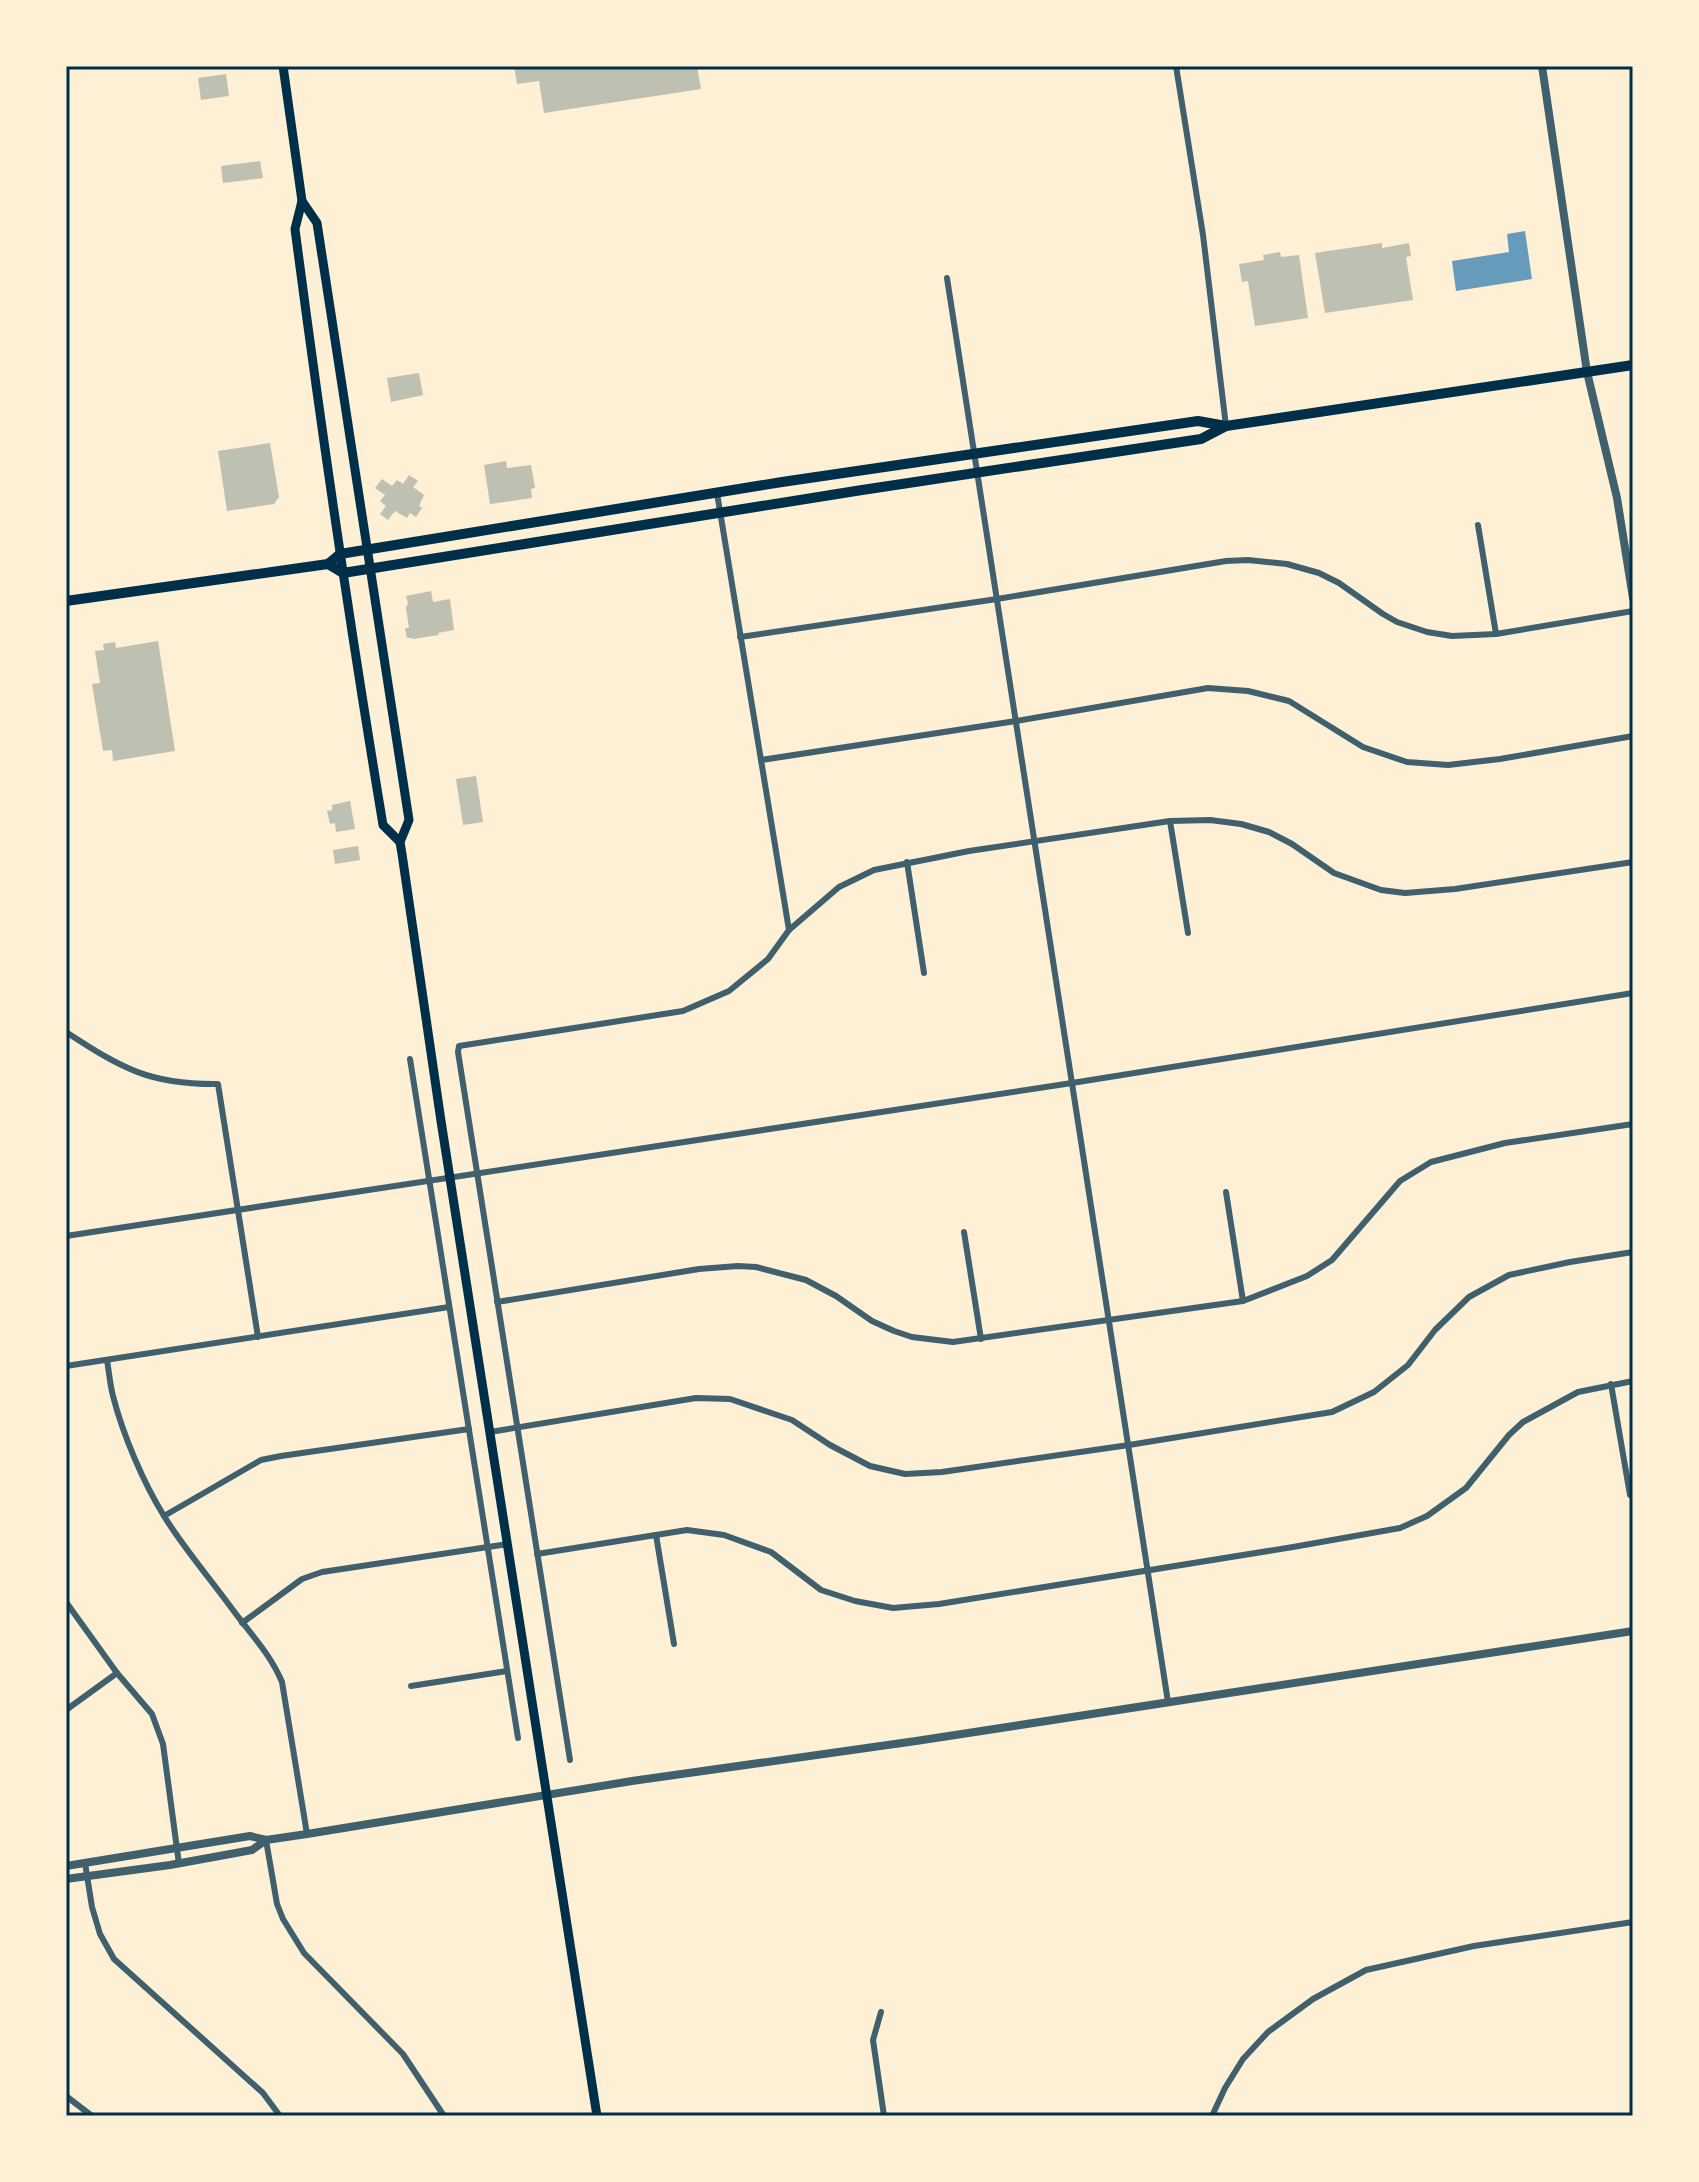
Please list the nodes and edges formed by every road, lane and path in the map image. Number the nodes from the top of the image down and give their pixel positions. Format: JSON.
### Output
{"nodes":[{"id":1,"x":283,"y":66,"type":"edge"},
{"id":2,"x":1176,"y":66,"type":"edge"},
{"id":3,"x":1542,"y":66,"type":"edge"},
{"id":4,"x":302,"y":201,"type":"junction"},
{"id":5,"x":947,"y":278,"type":"dead end"},
{"id":6,"x":1633,"y":365,"type":"edge"},
{"id":7,"x":1587,"y":372,"type":"junction"},
{"id":8,"x":1226,"y":426,"type":"junction"},
{"id":9,"x":975,"y":454,"type":"junction"},
{"id":10,"x":978,"y":473,"type":"junction"},
{"id":11,"x":717,"y":493,"type":"junction"},
{"id":12,"x":720,"y":513,"type":"junction"},
{"id":13,"x":1478,"y":525,"type":"dead end"},
{"id":14,"x":367,"y":550,"type":"junction"},
{"id":15,"x":340,"y":554,"type":"junction"},
{"id":16,"x":328,"y":564,"type":"junction"},
{"id":17,"x":370,"y":568,"type":"junction"},
{"id":18,"x":343,"y":573,"type":"junction"},
{"id":19,"x":1633,"y":598,"type":"edge"},
{"id":20,"x":997,"y":599,"type":"junction"},
{"id":21,"x":66,"y":601,"type":"edge"},
{"id":22,"x":1633,"y":611,"type":"edge"},
{"id":23,"x":1496,"y":634,"type":"junction"},
{"id":24,"x":740,"y":637,"type":"junction"},
{"id":25,"x":1016,"y":721,"type":"junction"},
{"id":26,"x":1633,"y":736,"type":"edge"},
{"id":27,"x":761,"y":760,"type":"junction"},
{"id":28,"x":1170,"y":821,"type":"junction"},
{"id":29,"x":400,"y":842,"type":"junction"},
{"id":30,"x":1035,"y":842,"type":"junction"},
{"id":31,"x":907,"y":862,"type":"junction"},
{"id":32,"x":1633,"y":862,"type":"edge"},
{"id":33,"x":789,"y":930,"type":"junction"},
{"id":34,"x":1188,"y":933,"type":"dead end"},
{"id":35,"x":924,"y":973,"type":"dead end"},
{"id":36,"x":1633,"y":993,"type":"edge"},
{"id":37,"x":66,"y":1032,"type":"edge"},
{"id":38,"x":410,"y":1059,"type":"dead end"},
{"id":39,"x":1072,"y":1083,"type":"junction"},
{"id":40,"x":1633,"y":1124,"type":"edge"},
{"id":41,"x":477,"y":1174,"type":"junction"},
{"id":42,"x":449,"y":1178,"type":"junction"},
{"id":43,"x":429,"y":1181,"type":"junction"},
{"id":44,"x":1226,"y":1192,"type":"dead end"},
{"id":45,"x":237,"y":1209,"type":"junction"},
{"id":46,"x":964,"y":1232,"type":"dead end"},
{"id":47,"x":66,"y":1236,"type":"edge"},
{"id":48,"x":1633,"y":1252,"type":"edge"},
{"id":49,"x":1243,"y":1301,"type":"junction"},
{"id":50,"x":497,"y":1302,"type":"junction"},
{"id":51,"x":449,"y":1307,"type":"junction"},
{"id":52,"x":1109,"y":1321,"type":"junction"},
{"id":53,"x":258,"y":1337,"type":"junction"},
{"id":54,"x":981,"y":1339,"type":"junction"},
{"id":55,"x":107,"y":1360,"type":"junction"},
{"id":56,"x":66,"y":1366,"type":"edge"},
{"id":57,"x":1633,"y":1381,"type":"edge"},
{"id":58,"x":1611,"y":1384,"type":"junction"},
{"id":59,"x":517,"y":1428,"type":"junction"},
{"id":60,"x":469,"y":1429,"type":"junction"},
{"id":61,"x":490,"y":1432,"type":"junction"},
{"id":62,"x":1129,"y":1445,"type":"junction"},
{"id":63,"x":1630,"y":1495,"type":"dead end"},
{"id":64,"x":164,"y":1516,"type":"junction"},
{"id":65,"x":656,"y":1535,"type":"junction"},
{"id":66,"x":508,"y":1544,"type":"junction"},
{"id":67,"x":487,"y":1547,"type":"junction"},
{"id":68,"x":537,"y":1554,"type":"junction"},
{"id":69,"x":1148,"y":1570,"type":"junction"},
{"id":70,"x":66,"y":1602,"type":"edge"},
{"id":71,"x":242,"y":1623,"type":"junction"},
{"id":72,"x":1633,"y":1631,"type":"edge"},
{"id":73,"x":674,"y":1644,"type":"dead end"},
{"id":74,"x":507,"y":1671,"type":"junction"},
{"id":75,"x":117,"y":1673,"type":"junction"},
{"id":76,"x":411,"y":1686,"type":"dead end"},
{"id":77,"x":1168,"y":1702,"type":"junction"},
{"id":78,"x":66,"y":1710,"type":"edge"},
{"id":79,"x":518,"y":1738,"type":"dead end"},
{"id":80,"x":570,"y":1760,"type":"dead end"},
{"id":81,"x":547,"y":1795,"type":"junction"},
{"id":82,"x":307,"y":1834,"type":"junction"},
{"id":83,"x":266,"y":1840,"type":"junction"},
{"id":84,"x":177,"y":1848,"type":"junction"},
{"id":85,"x":85,"y":1863,"type":"junction"},
{"id":86,"x":179,"y":1864,"type":"junction"},
{"id":87,"x":66,"y":1866,"type":"edge"},
{"id":88,"x":87,"y":1876,"type":"junction"},
{"id":89,"x":66,"y":1879,"type":"edge"},
{"id":90,"x":1633,"y":1922,"type":"edge"},
{"id":91,"x":881,"y":2012,"type":"dead end"},
{"id":92,"x":66,"y":2096,"type":"edge"},
{"id":93,"x":92,"y":2116,"type":"edge"},
{"id":94,"x":280,"y":2116,"type":"edge"},
{"id":95,"x":444,"y":2116,"type":"edge"},
{"id":96,"x":597,"y":2116,"type":"edge"},
{"id":97,"x":884,"y":2116,"type":"edge"},
{"id":98,"x":1212,"y":2116,"type":"edge"}],
"edges":[{"from":1,"to":4,"type":"main road"},
{"from":2,"to":8,"type":"street"},
{"from":3,"to":7,"type":"street"},
{"from":4,"to":14,"type":"main road"},
{"from":4,"to":15,"type":"main road"},
{"from":5,"to":9,"type":"street"},
{"from":6,"to":7,"type":"main road"},
{"from":7,"to":8,"type":"main road"},
{"from":7,"to":19,"type":"street"},
{"from":8,"to":9,"type":"main road"},
{"from":8,"to":10,"type":"main road"},
{"from":9,"to":10,"type":"street"},
{"from":9,"to":11,"type":"main road"},
{"from":10,"to":12,"type":"main road"},
{"from":10,"to":20,"type":"street"},
{"from":11,"to":12,"type":"street"},
{"from":11,"to":14,"type":"main road"},
{"from":12,"to":17,"type":"main road"},
{"from":12,"to":24,"type":"street"},
{"from":13,"to":23,"type":"street"},
{"from":14,"to":15,"type":"main road"},
{"from":14,"to":17,"type":"main road"},
{"from":15,"to":16,"type":"main road"},
{"from":15,"to":18,"type":"main road"},
{"from":16,"to":18,"type":"main road"},
{"from":16,"to":21,"type":"main road"},
{"from":17,"to":18,"type":"main road"},
{"from":17,"to":29,"type":"main road"},
{"from":18,"to":29,"type":"main road"},
{"from":20,"to":23,"type":"street"},
{"from":20,"to":24,"type":"street"},
{"from":20,"to":25,"type":"street"},
{"from":22,"to":23,"type":"street"},
{"from":24,"to":27,"type":"street"},
{"from":25,"to":26,"type":"street"},
{"from":25,"to":27,"type":"street"},
{"from":25,"to":30,"type":"street"},
{"from":27,"to":33,"type":"street"},
{"from":28,"to":30,"type":"street"},
{"from":28,"to":32,"type":"street"},
{"from":28,"to":34,"type":"street"},
{"from":29,"to":42,"type":"main road"},
{"from":30,"to":31,"type":"street"},
{"from":30,"to":39,"type":"street"},
{"from":31,"to":33,"type":"street"},
{"from":31,"to":35,"type":"street"},
{"from":33,"to":41,"type":"street"},
{"from":36,"to":39,"type":"street"},
{"from":37,"to":45,"type":"street"},
{"from":38,"to":43,"type":"street"},
{"from":39,"to":41,"type":"street"},
{"from":39,"to":52,"type":"street"},
{"from":40,"to":49,"type":"street"},
{"from":41,"to":42,"type":"street"},
{"from":41,"to":50,"type":"street"},
{"from":42,"to":43,"type":"street"},
{"from":42,"to":61,"type":"main road"},
{"from":43,"to":45,"type":"street"},
{"from":43,"to":51,"type":"street"},
{"from":44,"to":49,"type":"street"},
{"from":45,"to":47,"type":"street"},
{"from":45,"to":53,"type":"street"},
{"from":46,"to":54,"type":"street"},
{"from":48,"to":62,"type":"street"},
{"from":49,"to":52,"type":"street"},
{"from":50,"to":54,"type":"street"},
{"from":50,"to":59,"type":"street"},
{"from":51,"to":53,"type":"street"},
{"from":51,"to":60,"type":"street"},
{"from":52,"to":54,"type":"street"},
{"from":52,"to":62,"type":"street"},
{"from":53,"to":55,"type":"street"},
{"from":55,"to":56,"type":"street"},
{"from":55,"to":64,"type":"street"},
{"from":57,"to":58,"type":"street"},
{"from":58,"to":63,"type":"street"},
{"from":58,"to":69,"type":"street"},
{"from":59,"to":61,"type":"street"},
{"from":59,"to":62,"type":"street"},
{"from":59,"to":68,"type":"street"},
{"from":60,"to":64,"type":"street"},
{"from":60,"to":67,"type":"street"},
{"from":61,"to":66,"type":"main road"},
{"from":62,"to":69,"type":"street"},
{"from":64,"to":71,"type":"street"},
{"from":65,"to":68,"type":"street"},
{"from":65,"to":69,"type":"street"},
{"from":65,"to":73,"type":"street"},
{"from":66,"to":67,"type":"street"},
{"from":66,"to":81,"type":"main road"},
{"from":67,"to":71,"type":"street"},
{"from":67,"to":74,"type":"street"},
{"from":68,"to":80,"type":"street"},
{"from":69,"to":77,"type":"street"},
{"from":70,"to":75,"type":"street"},
{"from":71,"to":82,"type":"street"},
{"from":72,"to":77,"type":"street"},
{"from":74,"to":76,"type":"street"},
{"from":74,"to":79,"type":"street"},
{"from":75,"to":78,"type":"street"},
{"from":75,"to":84,"type":"street"},
{"from":77,"to":81,"type":"street"},
{"from":81,"to":82,"type":"street"},
{"from":81,"to":96,"type":"main road"},
{"from":82,"to":83,"type":"street"},
{"from":83,"to":84,"type":"street"},
{"from":83,"to":86,"type":"street"},
{"from":83,"to":95,"type":"street"},
{"from":84,"to":85,"type":"street"},
{"from":84,"to":86,"type":"street"},
{"from":85,"to":87,"type":"street"},
{"from":85,"to":88,"type":"street"},
{"from":86,"to":88,"type":"street"},
{"from":88,"to":89,"type":"street"},
{"from":88,"to":94,"type":"street"},
{"from":90,"to":98,"type":"street"},
{"from":91,"to":97,"type":"street"},
{"from":92,"to":93,"type":"street"}]}
